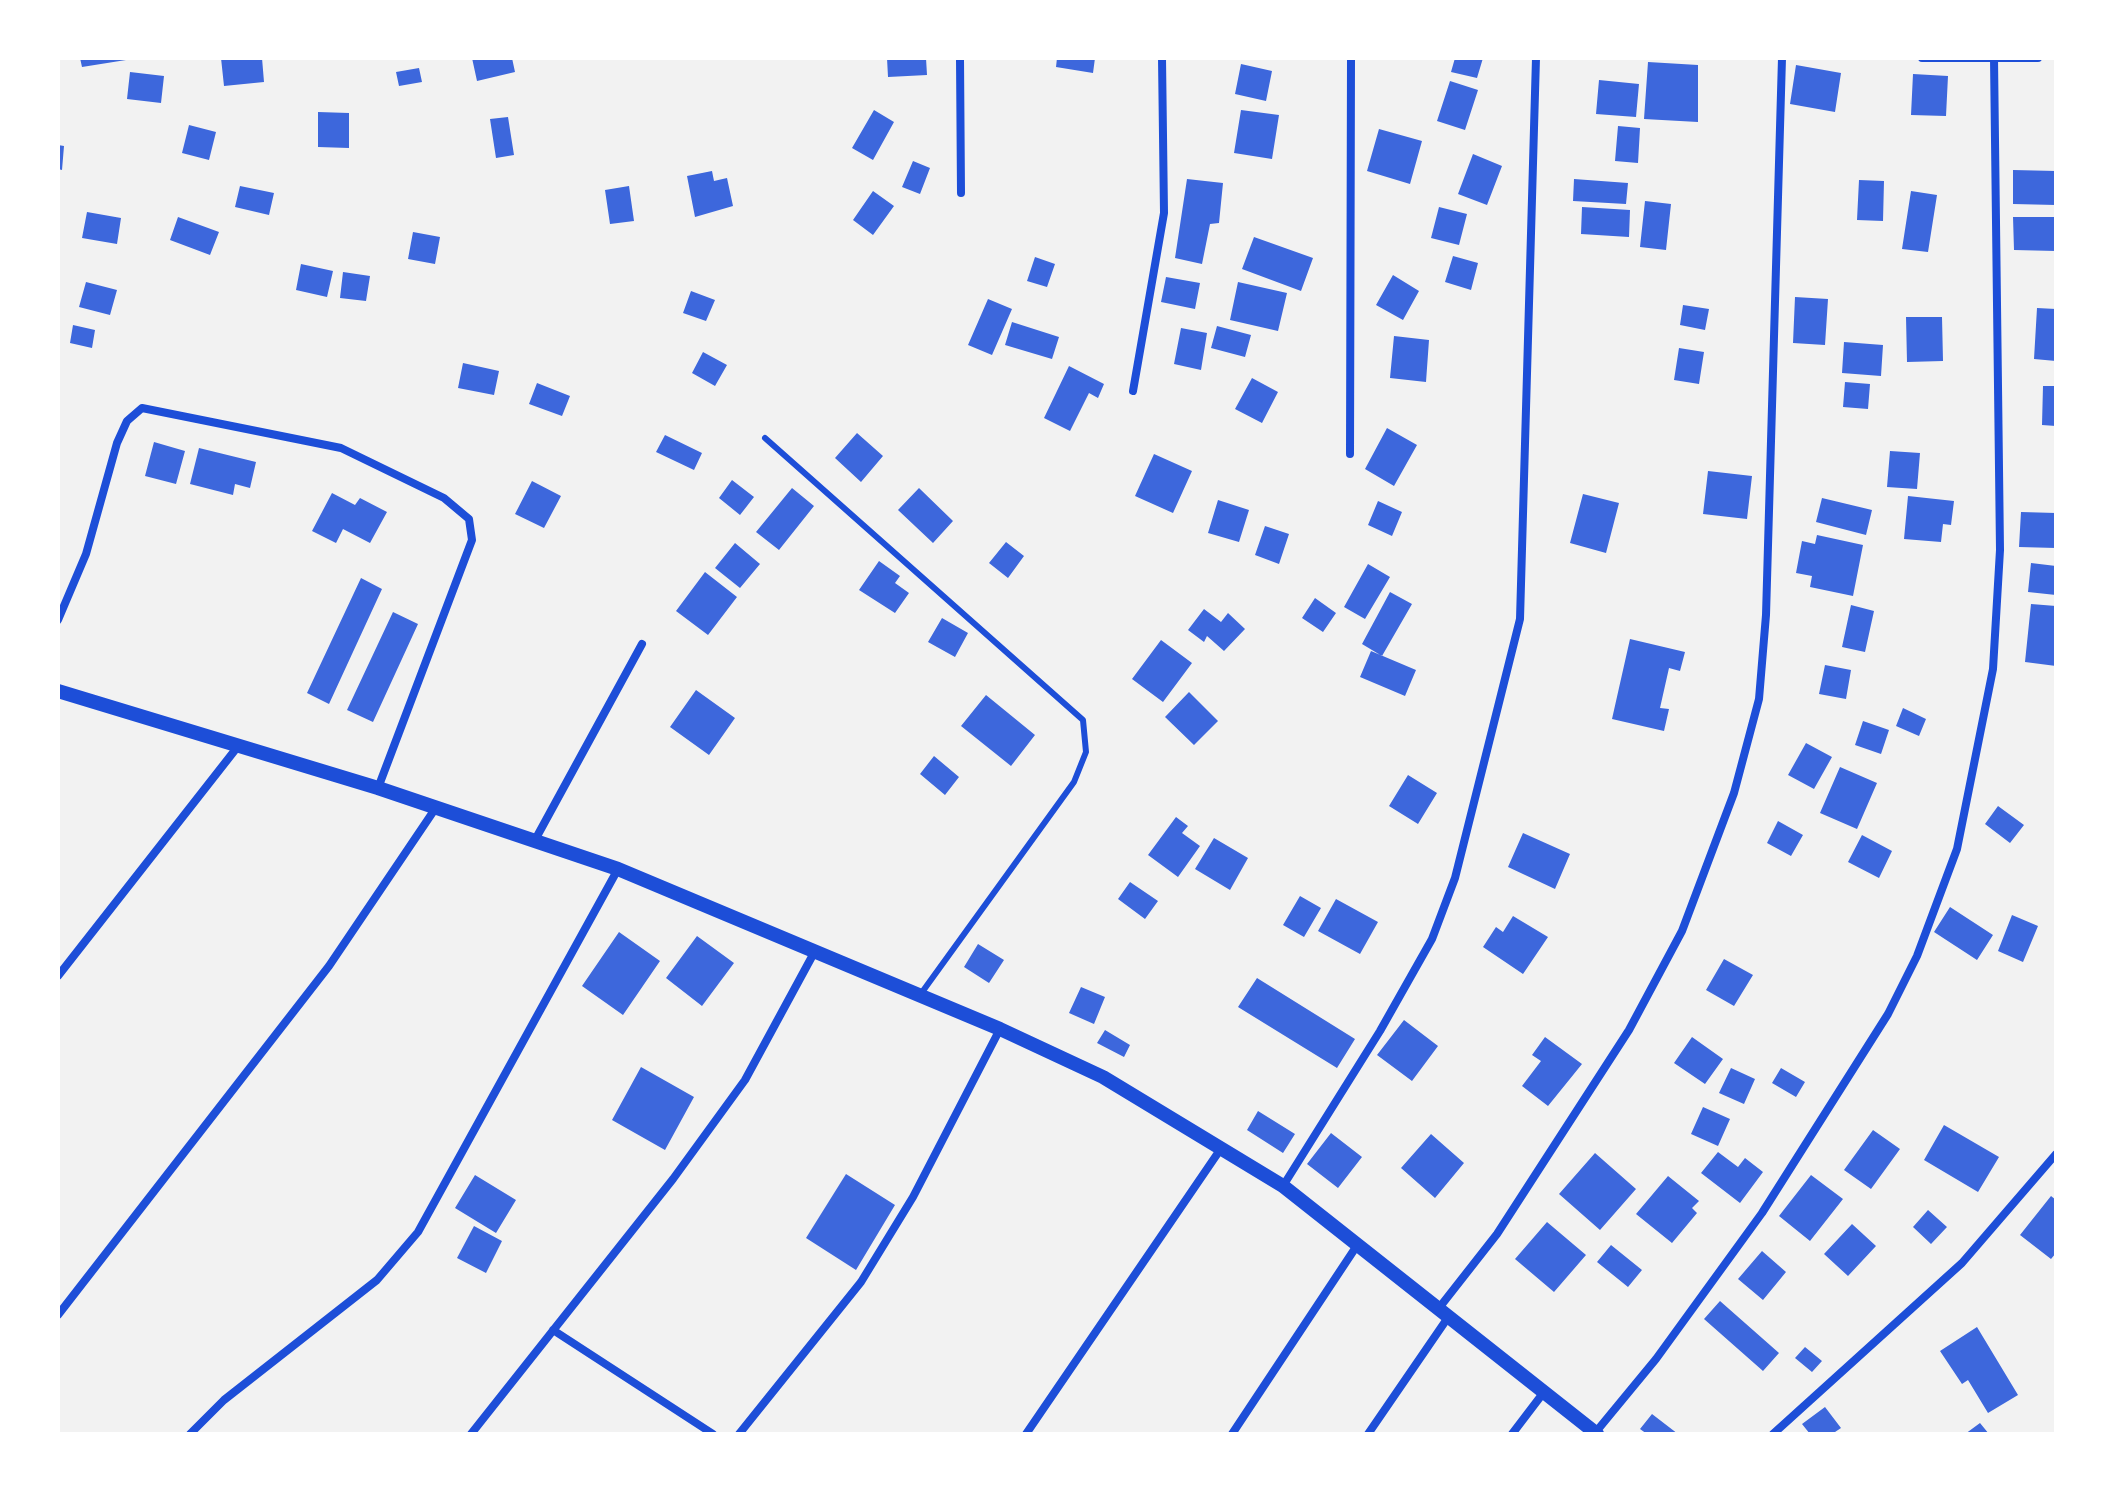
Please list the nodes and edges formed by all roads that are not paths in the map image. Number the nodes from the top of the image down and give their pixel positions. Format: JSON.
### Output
{"nodes":[{"id":1,"x":960,"y":58,"type":"edge"},
{"id":2,"x":1162,"y":58,"type":"edge"},
{"id":3,"x":1351,"y":58,"type":"edge"},
{"id":4,"x":1536,"y":58,"type":"edge"},
{"id":5,"x":1782,"y":58,"type":"edge"},
{"id":6,"x":1922,"y":58,"type":"edge"},
{"id":7,"x":2038,"y":58,"type":"edge"},
{"id":8,"x":1994,"y":59,"type":"edge"},
{"id":9,"x":961,"y":193,"type":"dead end"},
{"id":10,"x":1133,"y":391,"type":"dead end"},
{"id":11,"x":765,"y":438,"type":"dead end"},
{"id":12,"x":1350,"y":454,"type":"dead end"},
{"id":13,"x":58,"y":620,"type":"edge"},
{"id":14,"x":642,"y":644,"type":"dead end"},
{"id":15,"x":58,"y":691,"type":"edge"},
{"id":16,"x":239,"y":745,"type":"junction"},
{"id":17,"x":378,"y":788,"type":"junction"},
{"id":18,"x":435,"y":809,"type":"junction"},
{"id":19,"x":535,"y":840,"type":"junction"},
{"id":20,"x":618,"y":869,"type":"junction"},
{"id":21,"x":815,"y":951,"type":"junction"},
{"id":22,"x":58,"y":976,"type":"edge"},
{"id":23,"x":920,"y":995,"type":"junction"},
{"id":24,"x":1000,"y":1029,"type":"junction"},
{"id":25,"x":1222,"y":1146,"type":"junction"},
{"id":26,"x":2056,"y":1154,"type":"edge"},
{"id":27,"x":1283,"y":1186,"type":"junction"},
{"id":28,"x":1358,"y":1244,"type":"junction"},
{"id":29,"x":1444,"y":1312,"type":"junction"},
{"id":30,"x":58,"y":1315,"type":"edge"},
{"id":31,"x":553,"y":1330,"type":"junction"},
{"id":32,"x":1544,"y":1392,"type":"junction"},
{"id":33,"x":190,"y":1434,"type":"edge"},
{"id":34,"x":471,"y":1434,"type":"edge"},
{"id":35,"x":713,"y":1434,"type":"edge"},
{"id":36,"x":739,"y":1434,"type":"edge"},
{"id":37,"x":1026,"y":1434,"type":"edge"},
{"id":38,"x":1232,"y":1434,"type":"edge"},
{"id":39,"x":1368,"y":1434,"type":"edge"},
{"id":40,"x":1512,"y":1434,"type":"edge"},
{"id":41,"x":1596,"y":1434,"type":"edge"},
{"id":42,"x":1773,"y":1434,"type":"edge"}],
"edges":[{"from":1,"to":9,"type":"street"},
{"from":2,"to":10,"type":"street"},
{"from":3,"to":12,"type":"street"},
{"from":4,"to":27,"type":"street"},
{"from":5,"to":29,"type":"street"},
{"from":6,"to":8,"type":"street"},
{"from":7,"to":8,"type":"street"},
{"from":8,"to":41,"type":"street"},
{"from":11,"to":23,"type":"lane"},
{"from":13,"to":17,"type":"street"},
{"from":14,"to":19,"type":"street"},
{"from":15,"to":16,"type":"street"},
{"from":16,"to":17,"type":"street"},
{"from":16,"to":22,"type":"street"},
{"from":17,"to":18,"type":"street"},
{"from":18,"to":19,"type":"street"},
{"from":18,"to":30,"type":"street"},
{"from":19,"to":20,"type":"street"},
{"from":20,"to":21,"type":"street"},
{"from":20,"to":33,"type":"street"},
{"from":21,"to":23,"type":"street"},
{"from":21,"to":31,"type":"street"},
{"from":23,"to":24,"type":"street"},
{"from":24,"to":25,"type":"street"},
{"from":24,"to":36,"type":"street"},
{"from":25,"to":27,"type":"street"},
{"from":25,"to":37,"type":"street"},
{"from":26,"to":42,"type":"street"},
{"from":27,"to":28,"type":"street"},
{"from":28,"to":29,"type":"street"},
{"from":28,"to":38,"type":"street"},
{"from":29,"to":32,"type":"street"},
{"from":29,"to":39,"type":"street"},
{"from":31,"to":34,"type":"street"},
{"from":31,"to":35,"type":"street"},
{"from":32,"to":40,"type":"street"},
{"from":32,"to":41,"type":"street"}]}
